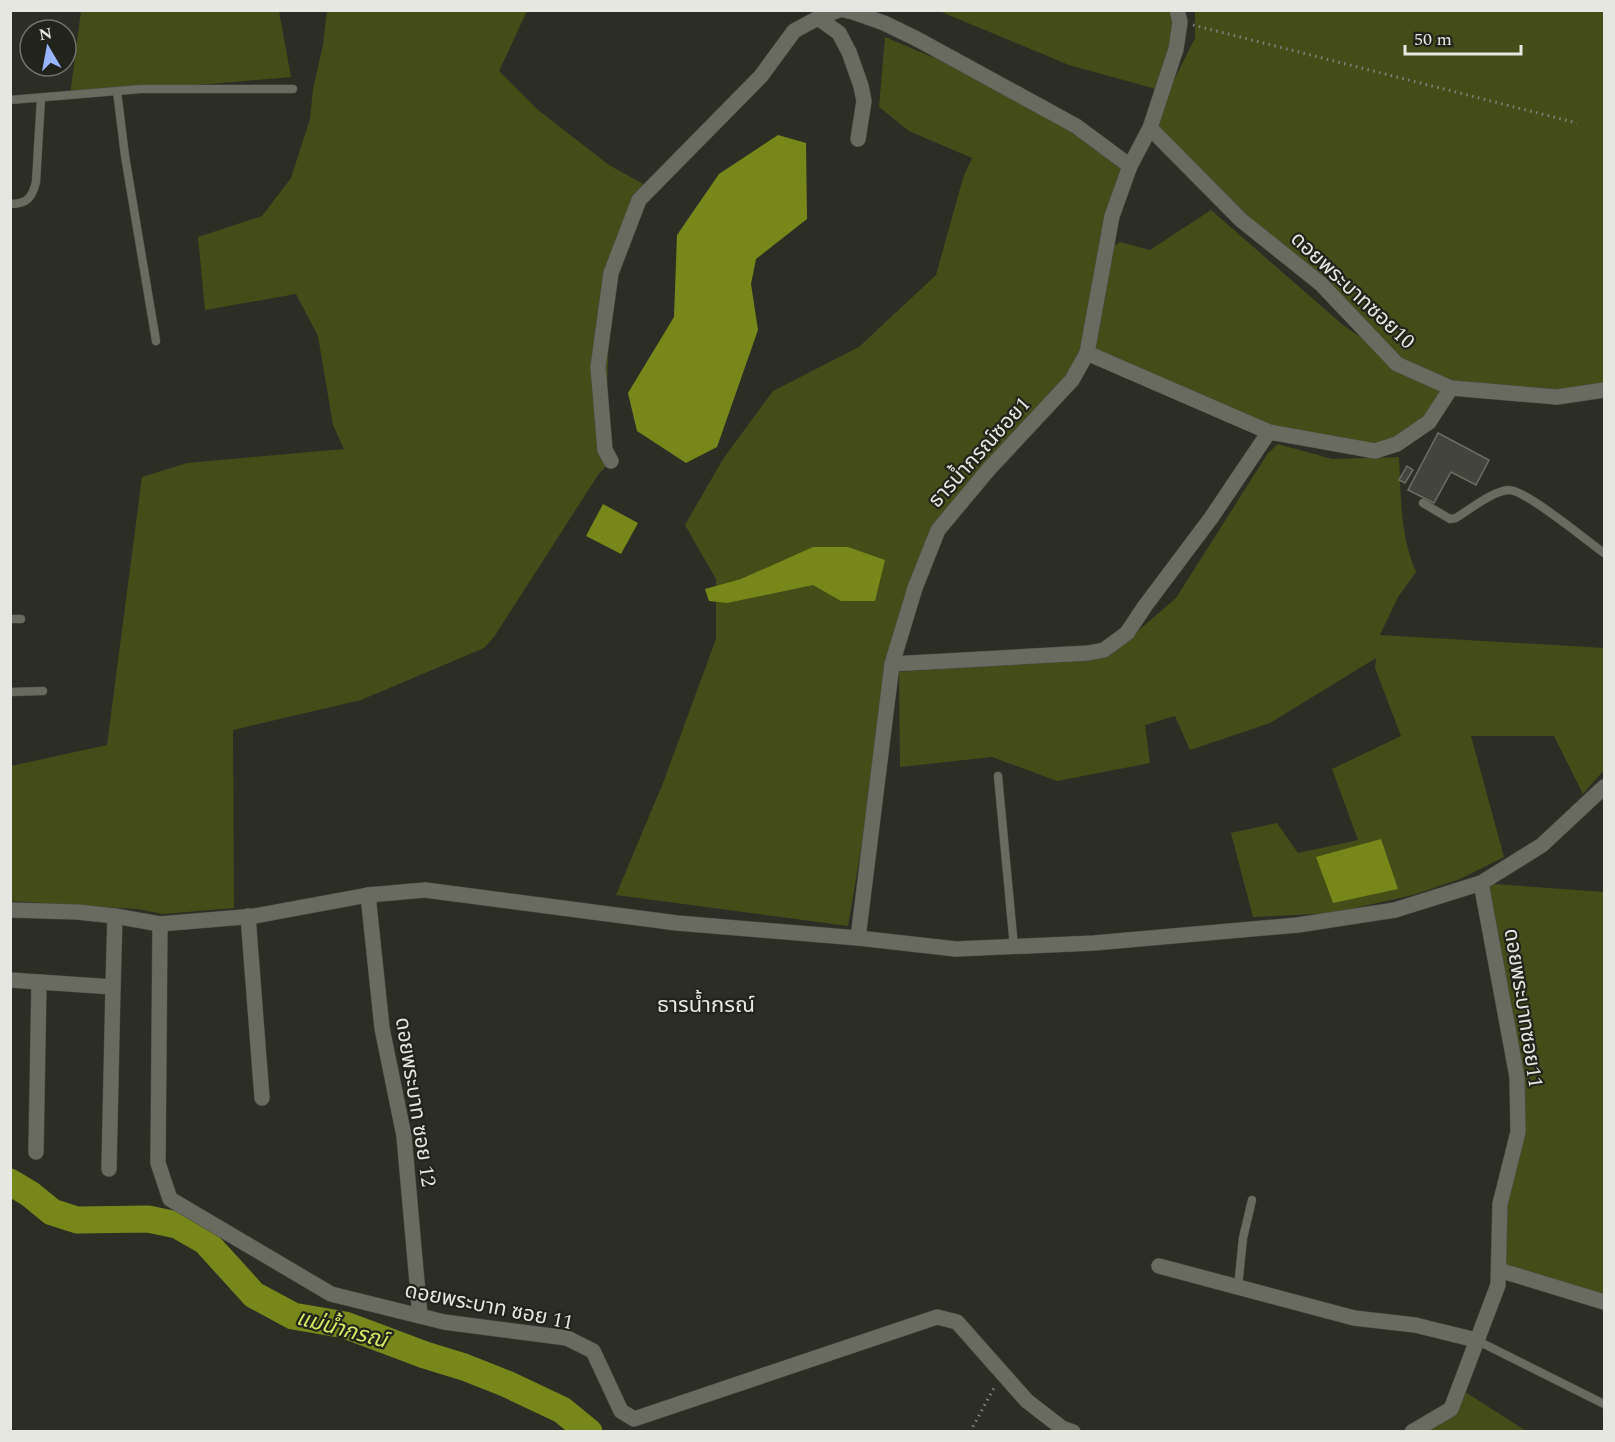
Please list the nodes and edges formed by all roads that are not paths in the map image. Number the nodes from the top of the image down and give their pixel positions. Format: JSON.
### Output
{"nodes":[{"id":1,"x":839,"y":10,"type":"edge"},
{"id":2,"x":844,"y":10,"type":"edge"},
{"id":3,"x":1178,"y":16,"type":"edge"},
{"id":4,"x":818,"y":18,"type":"junction"},
{"id":5,"x":293,"y":89,"type":"dead end"},
{"id":6,"x":117,"y":92,"type":"junction"},
{"id":7,"x":41,"y":98,"type":"junction"},
{"id":8,"x":10,"y":100,"type":"edge"},
{"id":9,"x":1149,"y":128,"type":"junction"},
{"id":10,"x":858,"y":139,"type":"dead end"},
{"id":11,"x":1130,"y":166,"type":"junction"},
{"id":12,"x":10,"y":204,"type":"edge"},
{"id":13,"x":156,"y":341,"type":"dead end"},
{"id":14,"x":1088,"y":353,"type":"junction"},
{"id":15,"x":1451,"y":388,"type":"junction"},
{"id":16,"x":1605,"y":390,"type":"edge"},
{"id":17,"x":1269,"y":432,"type":"junction"},
{"id":18,"x":611,"y":461,"type":"dead end"},
{"id":19,"x":1423,"y":503,"type":"dead end"},
{"id":20,"x":1605,"y":553,"type":"edge"},
{"id":21,"x":21,"y":619,"type":"dead end"},
{"id":22,"x":10,"y":620,"type":"edge"},
{"id":23,"x":892,"y":664,"type":"junction"},
{"id":24,"x":43,"y":691,"type":"dead end"},
{"id":25,"x":10,"y":692,"type":"edge"},
{"id":26,"x":998,"y":776,"type":"dead end"},
{"id":27,"x":1605,"y":787,"type":"edge"},
{"id":28,"x":1481,"y":883,"type":"junction"},
{"id":29,"x":368,"y":895,"type":"junction"},
{"id":30,"x":10,"y":910,"type":"edge"},
{"id":31,"x":115,"y":916,"type":"junction"},
{"id":32,"x":248,"y":916,"type":"junction"},
{"id":33,"x":160,"y":924,"type":"junction"},
{"id":34,"x":858,"y":938,"type":"junction"},
{"id":35,"x":1014,"y":947,"type":"junction"},
{"id":36,"x":10,"y":980,"type":"edge"},
{"id":37,"x":39,"y":982,"type":"junction"},
{"id":38,"x":113,"y":987,"type":"junction"},
{"id":39,"x":262,"y":1098,"type":"dead end"},
{"id":40,"x":36,"y":1152,"type":"dead end"},
{"id":41,"x":109,"y":1169,"type":"dead end"},
{"id":42,"x":1252,"y":1200,"type":"dead end"},
{"id":43,"x":1159,"y":1266,"type":"dead end"},
{"id":44,"x":1499,"y":1270,"type":"junction"},
{"id":45,"x":1238,"y":1287,"type":"junction"},
{"id":46,"x":1605,"y":1302,"type":"edge"},
{"id":47,"x":420,"y":1316,"type":"junction"},
{"id":48,"x":1476,"y":1340,"type":"junction"},
{"id":49,"x":1605,"y":1404,"type":"edge"},
{"id":50,"x":1074,"y":1431,"type":"edge"},
{"id":51,"x":1412,"y":1431,"type":"edge"}],
"edges":[{"from":1,"to":4,"type":"street"},
{"from":2,"to":11,"type":"street"},
{"from":3,"to":9,"type":"street","name":"ธารน้ำกรณ์ซอย1"},
{"from":4,"to":10,"type":"street"},
{"from":4,"to":18,"type":"street"},
{"from":5,"to":6,"type":"lane"},
{"from":6,"to":7,"type":"lane"},
{"from":6,"to":13,"type":"lane"},
{"from":7,"to":8,"type":"lane"},
{"from":7,"to":12,"type":"lane"},
{"from":9,"to":11,"type":"street","name":"ธารน้ำกรณ์ซอย1"},
{"from":9,"to":15,"type":"street","name":"ดอยพระบาทซอย10"},
{"from":11,"to":14,"type":"street","name":"ธารน้ำกรณ์ซอย1"},
{"from":14,"to":17,"type":"street"},
{"from":14,"to":23,"type":"street","name":"ธารน้ำกรณ์ซอย1"},
{"from":15,"to":16,"type":"street","name":"ดอยพระบาทซอย10"},
{"from":15,"to":17,"type":"street"},
{"from":17,"to":23,"type":"street"},
{"from":19,"to":20,"type":"lane"},
{"from":21,"to":22,"type":"lane"},
{"from":23,"to":34,"type":"street","name":"ธารน้ำกรณ์ซอย1"},
{"from":24,"to":25,"type":"lane"},
{"from":26,"to":35,"type":"lane"},
{"from":27,"to":28,"type":"street"},
{"from":28,"to":35,"type":"street"},
{"from":28,"to":44,"type":"street","name":"ดอยพระบาทซอย11"},
{"from":29,"to":32,"type":"street"},
{"from":29,"to":34,"type":"street"},
{"from":29,"to":47,"type":"street","name":"ดอยพระบาท ซอย 12"},
{"from":30,"to":31,"type":"street"},
{"from":31,"to":33,"type":"street"},
{"from":31,"to":38,"type":"street"},
{"from":32,"to":33,"type":"street"},
{"from":32,"to":39,"type":"street"},
{"from":33,"to":47,"type":"street","name":"ดอยพระบาท ซอย 11"},
{"from":34,"to":35,"type":"street"},
{"from":36,"to":37,"type":"street"},
{"from":37,"to":38,"type":"street"},
{"from":37,"to":40,"type":"street"},
{"from":38,"to":41,"type":"street"},
{"from":42,"to":45,"type":"lane"},
{"from":43,"to":45,"type":"street"},
{"from":44,"to":46,"type":"street"},
{"from":44,"to":48,"type":"street","name":"ดอยพระบาทซอย11"},
{"from":45,"to":48,"type":"street"},
{"from":47,"to":50,"type":"street","name":"ดอยพระบาท ซอย 11"},
{"from":48,"to":49,"type":"lane"},
{"from":48,"to":51,"type":"street","name":"ดอยพระบาทซอย11"}]}
